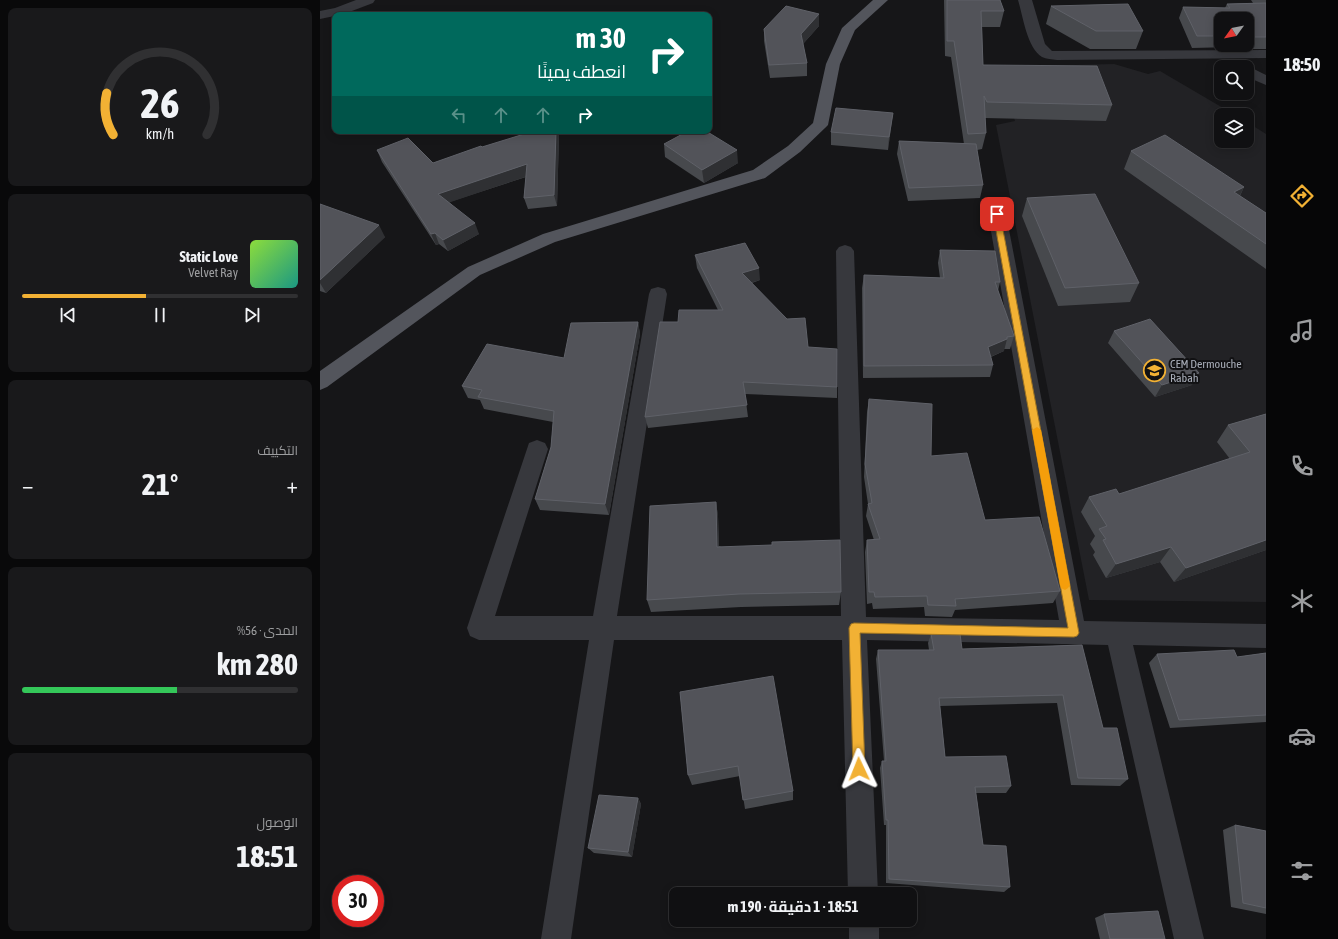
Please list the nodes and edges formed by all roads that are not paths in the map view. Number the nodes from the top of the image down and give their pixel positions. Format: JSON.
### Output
{"nodes":[{"id":1,"x":368,"y":0,"type":"edge"},
{"id":2,"x":882,"y":0,"type":"edge"},
{"id":3,"x":1025,"y":0,"type":"edge"},
{"id":4,"x":339,"y":11,"type":"joint"},
{"id":5,"x":332,"y":12,"type":"edge"},
{"id":6,"x":334,"y":12,"type":"edge"},
{"id":7,"x":320,"y":15,"type":"edge"},
{"id":8,"x":332,"y":17,"type":"edge"},
{"id":9,"x":320,"y":26,"type":"edge"},
{"id":10,"x":1216,"y":54,"type":"junction"},
{"id":11,"x":1266,"y":54,"type":"edge"},
{"id":12,"x":1227,"y":60,"type":"edge"},
{"id":13,"x":1254,"y":75,"type":"edge"},
{"id":14,"x":1266,"y":81,"type":"edge"},
{"id":15,"x":997,"y":214,"type":"dead end"},
{"id":16,"x":845,"y":251,"type":"dead end"},
{"id":17,"x":658,"y":294,"type":"dead end"},
{"id":18,"x":320,"y":382,"type":"edge"},
{"id":19,"x":537,"y":449,"type":"dead end"},
{"id":20,"x":603,"y":628,"type":"junction"},
{"id":21,"x":854,"y":628,"type":"junction"},
{"id":22,"x":1074,"y":633,"type":"junction"},
{"id":23,"x":1118,"y":633,"type":"junction"},
{"id":24,"x":1266,"y":636,"type":"edge"},
{"id":25,"x":863,"y":887,"type":"edge"},
{"id":26,"x":864,"y":927,"type":"edge"},
{"id":27,"x":556,"y":939,"type":"edge"},
{"id":28,"x":864,"y":939,"type":"edge"},
{"id":29,"x":1189,"y":939,"type":"edge"}],
"edges":[{"from":1,"to":4,"type":"street"},
{"from":2,"to":18,"type":"main road"},
{"from":3,"to":10,"type":"street"},
{"from":4,"to":6,"type":"street"},
{"from":5,"to":7,"type":"street"},
{"from":8,"to":9,"type":"street"},
{"from":10,"to":11,"type":"street"},
{"from":10,"to":12,"type":"street"},
{"from":13,"to":14,"type":"street"},
{"from":15,"to":22,"type":"street"},
{"from":16,"to":21,"type":"street"},
{"from":17,"to":20,"type":"street"},
{"from":19,"to":20,"type":"street"},
{"from":20,"to":21,"type":"street"},
{"from":20,"to":27,"type":"street"},
{"from":21,"to":22,"type":"street"},
{"from":21,"to":25,"type":"street"},
{"from":22,"to":23,"type":"street"},
{"from":23,"to":24,"type":"street"},
{"from":23,"to":29,"type":"street"},
{"from":26,"to":28,"type":"street"}]}
